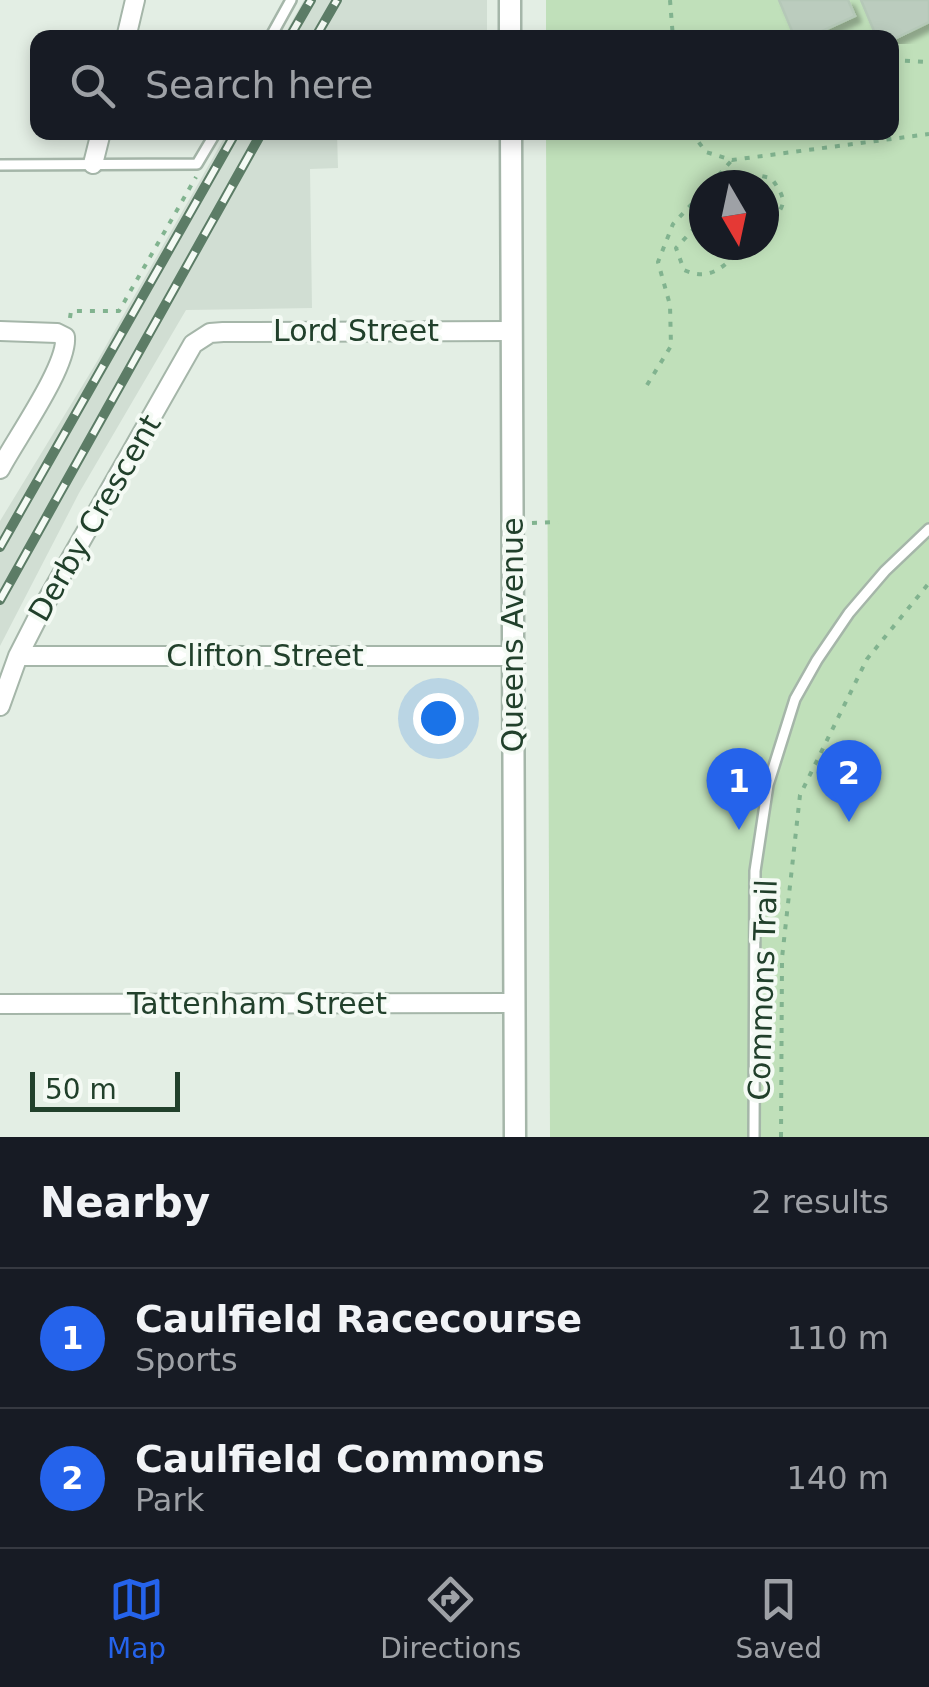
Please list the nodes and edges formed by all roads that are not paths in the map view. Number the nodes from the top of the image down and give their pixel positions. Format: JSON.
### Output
{"nodes":[{"id":1,"x":135,"y":0,"type":"edge"},
{"id":2,"x":291,"y":0,"type":"edge"},
{"id":3,"x":510,"y":0,"type":"edge"},
{"id":4,"x":128,"y":30,"type":"edge"},
{"id":5,"x":274,"y":30,"type":"edge"},
{"id":6,"x":510,"y":30,"type":"edge"},
{"id":7,"x":99,"y":140,"type":"edge"},
{"id":8,"x":211,"y":140,"type":"edge"},
{"id":9,"x":511,"y":140,"type":"edge"},
{"id":10,"x":93,"y":164,"type":"junction"},
{"id":11,"x":0,"y":165,"type":"edge"},
{"id":12,"x":0,"y":331,"type":"edge"},
{"id":13,"x":512,"y":331,"type":"junction"},
{"id":14,"x":201,"y":336,"type":"joint"},
{"id":15,"x":0,"y":468,"type":"edge"},
{"id":16,"x":929,"y":530,"type":"edge"},
{"id":17,"x":18,"y":656,"type":"junction"},
{"id":18,"x":513,"y":656,"type":"junction"},
{"id":19,"x":0,"y":706,"type":"edge"},
{"id":20,"x":514,"y":1003,"type":"junction"},
{"id":21,"x":0,"y":1004,"type":"edge"},
{"id":22,"x":515,"y":1137,"type":"edge"},
{"id":23,"x":754,"y":1137,"type":"edge"}],
"edges":[{"from":1,"to":4,"type":"street"},
{"from":2,"to":5,"type":"lane"},
{"from":3,"to":6,"type":"street"},
{"from":7,"to":10,"type":"street"},
{"from":8,"to":10,"type":"lane"},
{"from":9,"to":13,"type":"street","name":"Queens Avenue"},
{"from":10,"to":11,"type":"lane"},
{"from":12,"to":15,"type":"street"},
{"from":13,"to":14,"type":"street","name":"Lord Street"},
{"from":13,"to":18,"type":"street","name":"Queens Avenue"},
{"from":14,"to":17,"type":"street","name":"Derby Crescent"},
{"from":16,"to":23,"type":"lane"},
{"from":17,"to":18,"type":"street","name":"Clifton Street"},
{"from":17,"to":19,"type":"street","name":"Derby Crescent"},
{"from":18,"to":20,"type":"street","name":"Queens Avenue"},
{"from":20,"to":21,"type":"street","name":"Tattenham Street"},
{"from":20,"to":22,"type":"street","name":"Queens Avenue"}]}
